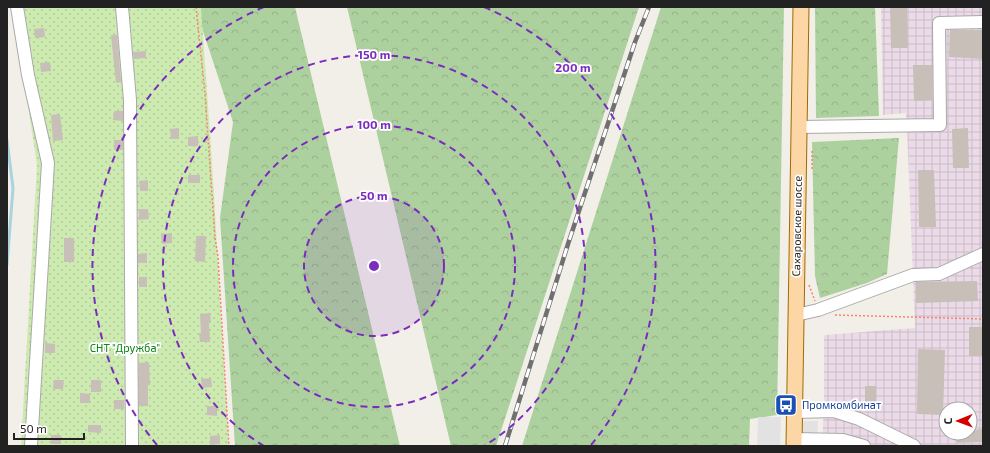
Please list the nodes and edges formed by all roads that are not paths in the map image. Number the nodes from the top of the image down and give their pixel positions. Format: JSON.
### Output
{"nodes":[{"id":1,"x":17,"y":7,"type":"edge"},
{"id":2,"x":122,"y":7,"type":"edge"},
{"id":3,"x":801,"y":7,"type":"edge"},
{"id":4,"x":983,"y":22,"type":"edge"},
{"id":5,"x":800,"y":127,"type":"junction"},
{"id":6,"x":983,"y":254,"type":"edge"},
{"id":7,"x":796,"y":315,"type":"junction"},
{"id":8,"x":795,"y":412,"type":"junction"},
{"id":9,"x":794,"y":442,"type":"edge"},
{"id":10,"x":31,"y":446,"type":"edge"},
{"id":11,"x":132,"y":446,"type":"edge"},
{"id":12,"x":864,"y":446,"type":"edge"},
{"id":13,"x":914,"y":446,"type":"edge"}],
"edges":[{"from":1,"to":10,"type":"street"},
{"from":2,"to":11,"type":"street"},
{"from":3,"to":5,"type":"main road","name":"Сахаровское шоссе"},
{"from":4,"to":5,"type":"street"},
{"from":5,"to":7,"type":"main road","name":"Сахаровское шоссе"},
{"from":6,"to":7,"type":"street"},
{"from":7,"to":8,"type":"main road","name":"Сахаровское шоссе"},
{"from":8,"to":9,"type":"main road","name":"Сахаровское шоссе"},
{"from":8,"to":13,"type":"street"},
{"from":9,"to":12,"type":"street"}]}
